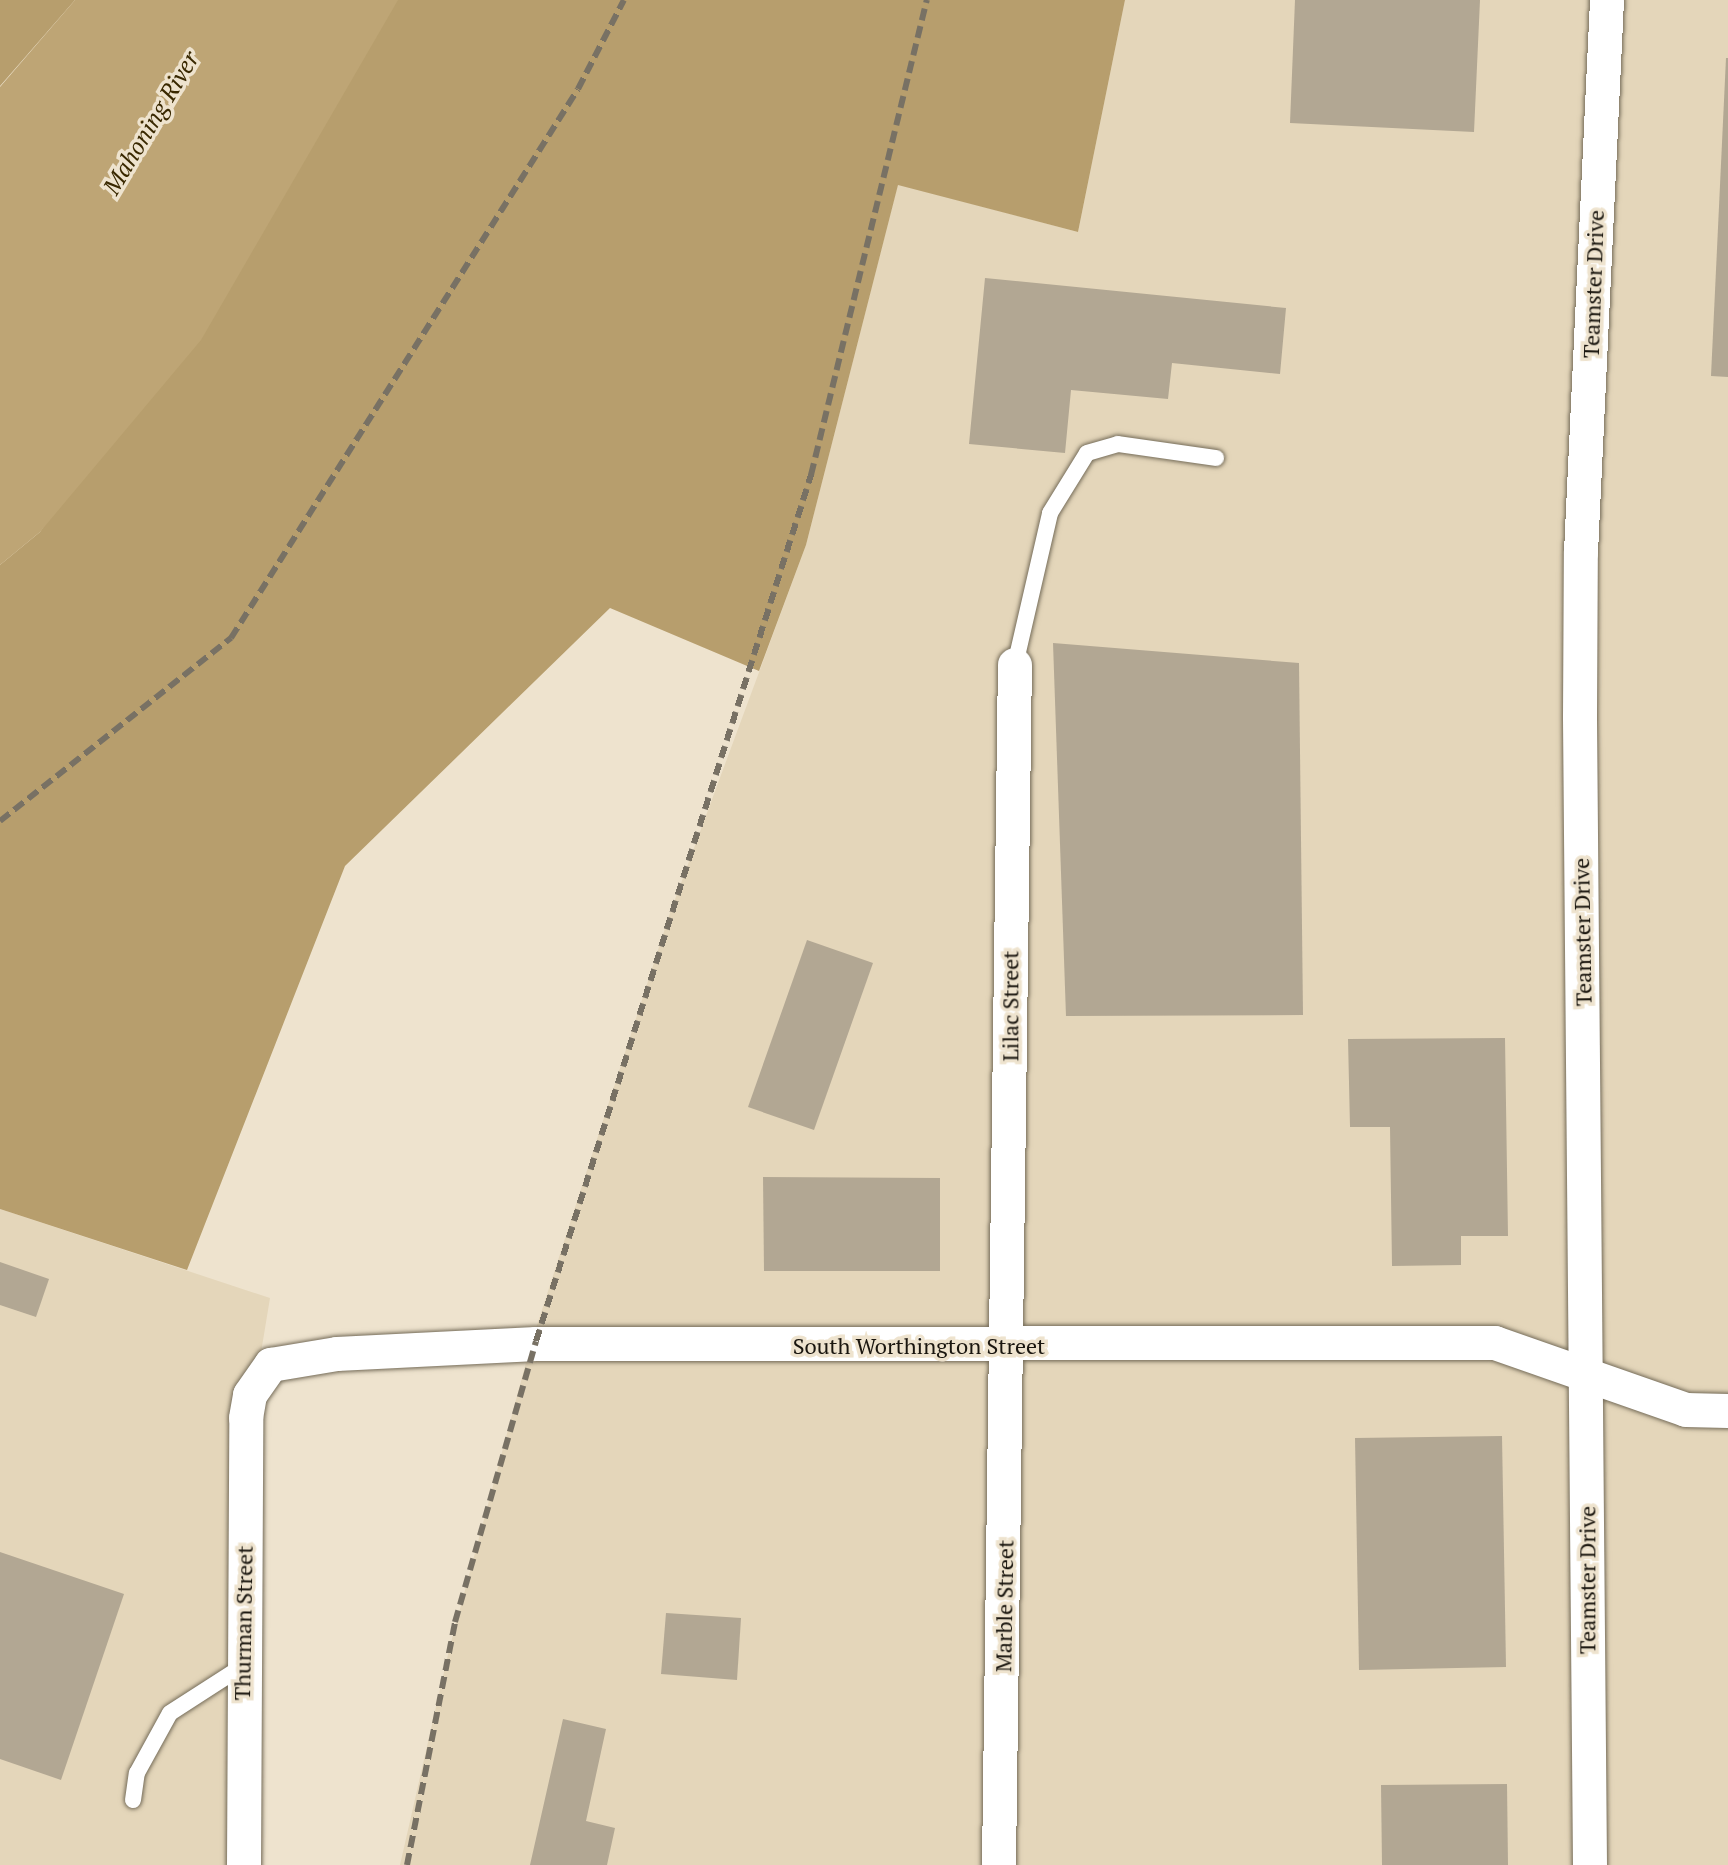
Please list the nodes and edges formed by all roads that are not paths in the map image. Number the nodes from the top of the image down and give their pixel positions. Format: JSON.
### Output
{"nodes":[{"id":1,"x":1607,"y":0,"type":"edge"},
{"id":2,"x":1216,"y":458,"type":"dead end"},
{"id":3,"x":1015,"y":665,"type":"joint"},
{"id":4,"x":1009,"y":1347,"type":"junction"},
{"id":5,"x":1586,"y":1375,"type":"junction"},
{"id":6,"x":256,"y":1383,"type":"joint"},
{"id":7,"x":1728,"y":1411,"type":"edge"},
{"id":8,"x":243,"y":1666,"type":"junction"},
{"id":9,"x":133,"y":1800,"type":"dead end"},
{"id":10,"x":244,"y":1865,"type":"edge"},
{"id":11,"x":999,"y":1865,"type":"edge"},
{"id":12,"x":1590,"y":1865,"type":"edge"}],
"edges":[{"from":1,"to":5,"type":"street","name":"Teamster Drive"},
{"from":2,"to":3,"type":"lane"},
{"from":3,"to":4,"type":"street","name":"Lilac Street"},
{"from":4,"to":5,"type":"street","name":"South Worthington Street"},
{"from":4,"to":6,"type":"street","name":"South Worthington Street"},
{"from":4,"to":11,"type":"street","name":"Marble Street"},
{"from":5,"to":7,"type":"street","name":"South Worthington Street"},
{"from":5,"to":12,"type":"street","name":"Teamster Drive"},
{"from":6,"to":8,"type":"street","name":"Thurman Street"},
{"from":8,"to":9,"type":"lane"},
{"from":8,"to":10,"type":"street","name":"Thurman Street"}]}
